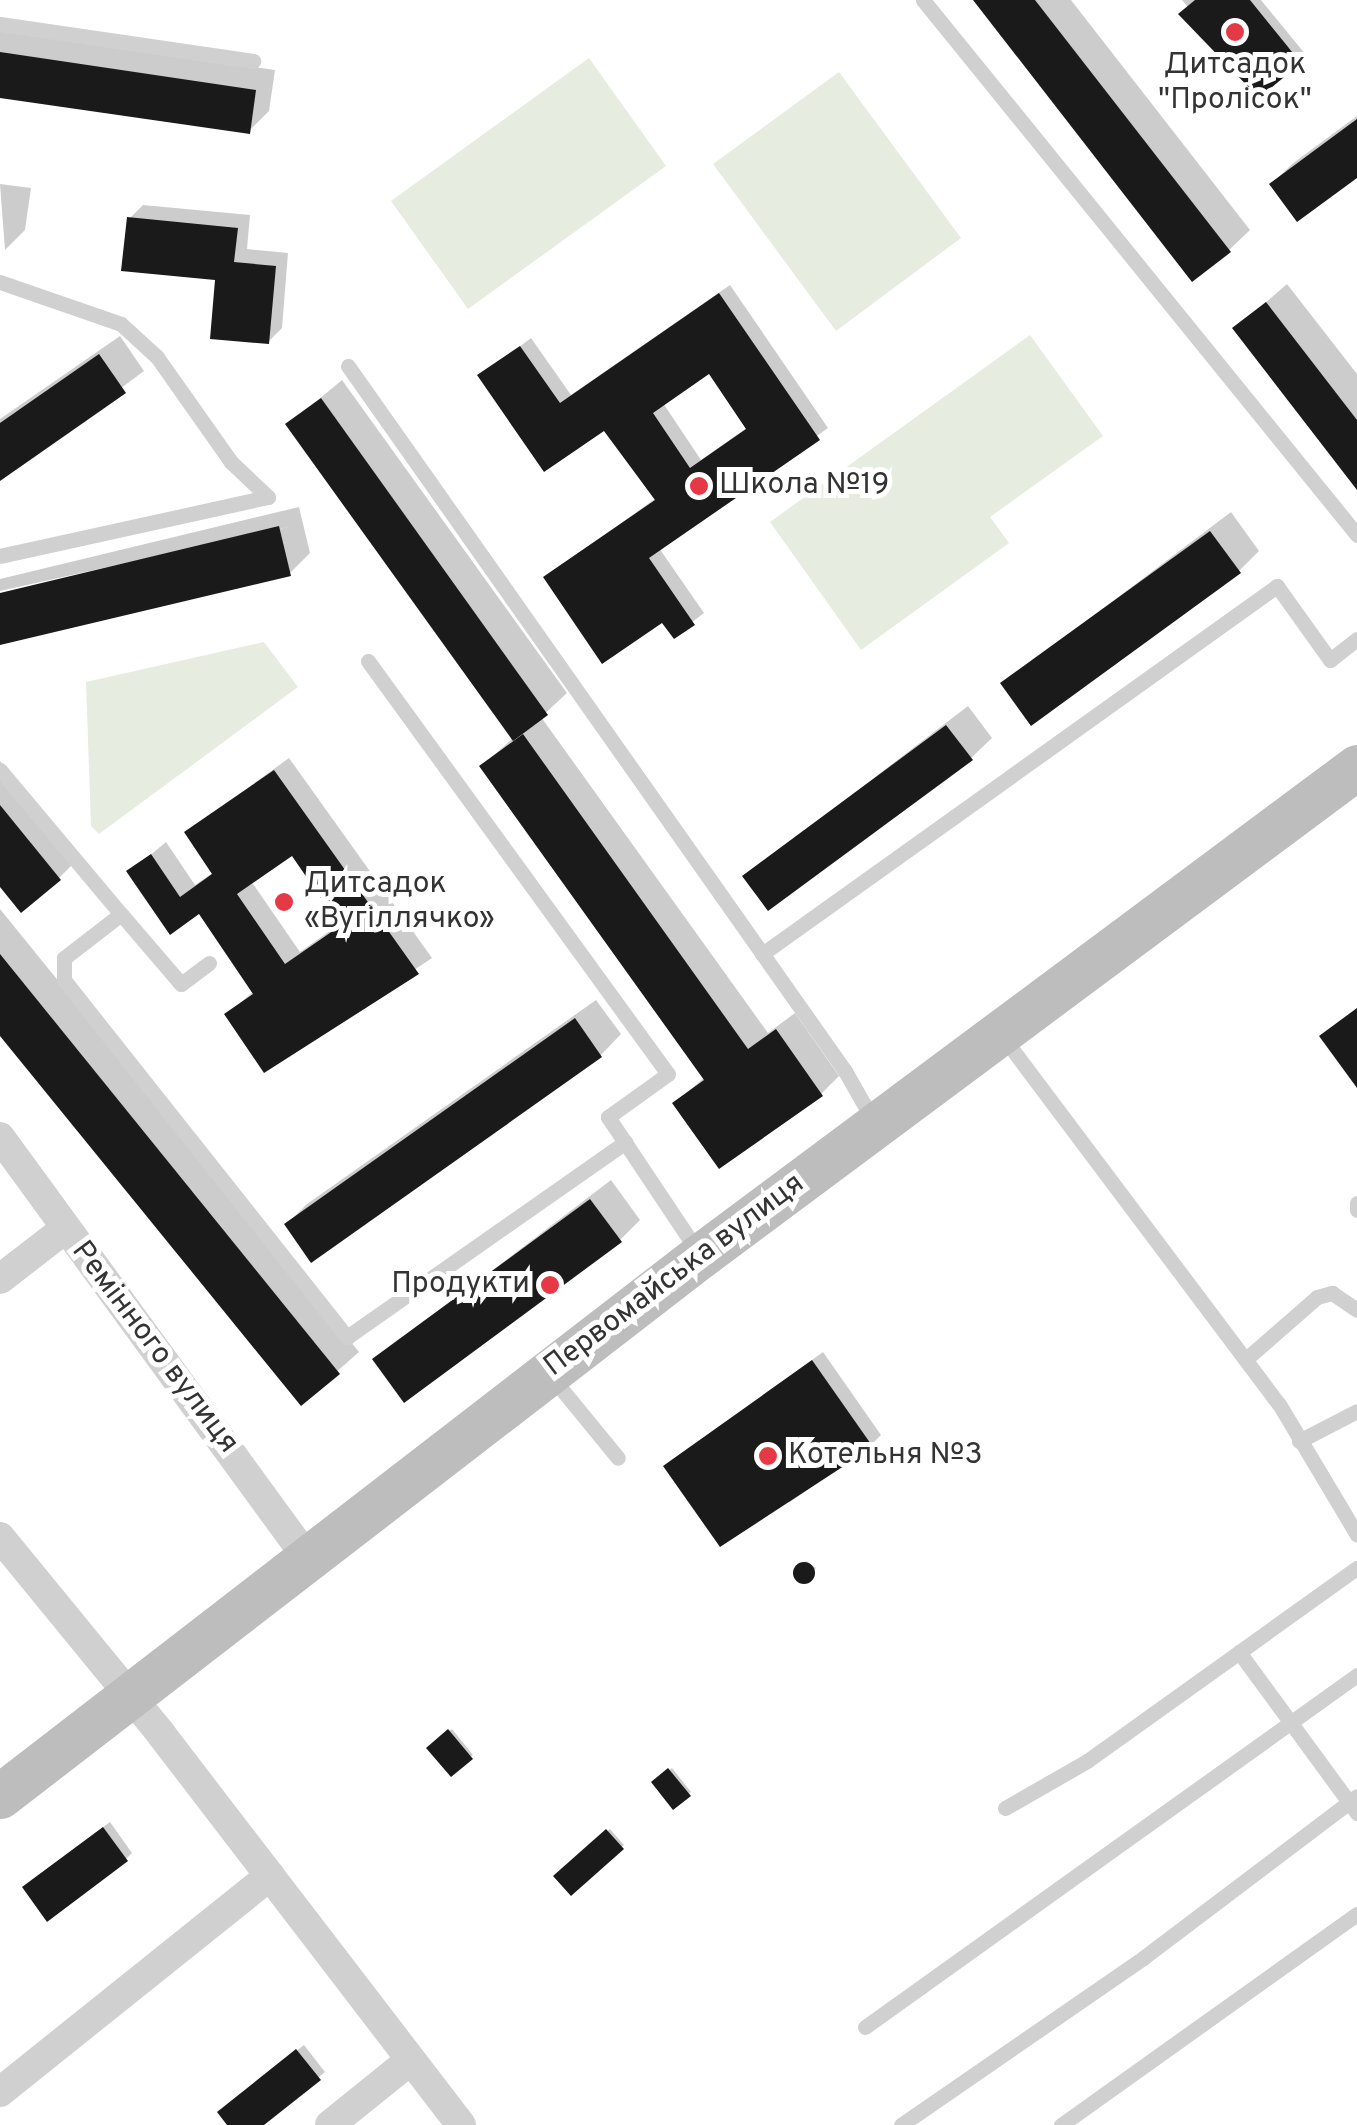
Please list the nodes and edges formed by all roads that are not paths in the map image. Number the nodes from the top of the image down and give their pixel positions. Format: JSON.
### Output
{"nodes":[{"id":1,"x":923,"y":0,"type":"edge"},
{"id":2,"x":0,"y":24,"type":"edge"},
{"id":3,"x":254,"y":61,"type":"dead end"},
{"id":4,"x":0,"y":282,"type":"edge"},
{"id":5,"x":348,"y":366,"type":"dead end"},
{"id":6,"x":1357,"y":535,"type":"edge"},
{"id":7,"x":0,"y":556,"type":"edge"},
{"id":8,"x":1357,"y":639,"type":"edge"},
{"id":9,"x":368,"y":660,"type":"dead end"},
{"id":10,"x":1357,"y":767,"type":"edge"},
{"id":11,"x":0,"y":770,"type":"edge"},
{"id":12,"x":121,"y":914,"type":"junction"},
{"id":13,"x":762,"y":954,"type":"junction"},
{"id":14,"x":209,"y":963,"type":"dead end"},
{"id":15,"x":1001,"y":1034,"type":"junction"},
{"id":16,"x":876,"y":1126,"type":"junction"},
{"id":17,"x":0,"y":1137,"type":"edge"},
{"id":18,"x":624,"y":1142,"type":"junction"},
{"id":19,"x":65,"y":1229,"type":"junction"},
{"id":20,"x":700,"y":1256,"type":"junction"},
{"id":21,"x":0,"y":1279,"type":"edge"},
{"id":22,"x":1357,"y":1310,"type":"edge"},
{"id":23,"x":1246,"y":1359,"type":"junction"},
{"id":24,"x":548,"y":1372,"type":"junction"},
{"id":25,"x":1357,"y":1411,"type":"edge"},
{"id":26,"x":1299,"y":1441,"type":"junction"},
{"id":27,"x":618,"y":1458,"type":"dead end"},
{"id":28,"x":1357,"y":1535,"type":"edge"},
{"id":29,"x":0,"y":1537,"type":"edge"},
{"id":30,"x":308,"y":1559,"type":"junction"},
{"id":31,"x":1357,"y":1568,"type":"edge"},
{"id":32,"x":1239,"y":1652,"type":"junction"},
{"id":33,"x":1357,"y":1676,"type":"edge"},
{"id":34,"x":129,"y":1696,"type":"junction"},
{"id":35,"x":1291,"y":1723,"type":"junction"},
{"id":36,"x":0,"y":1796,"type":"edge"},
{"id":37,"x":1354,"y":1804,"type":"edge"},
{"id":38,"x":1005,"y":1808,"type":"dead end"},
{"id":39,"x":270,"y":1876,"type":"junction"},
{"id":40,"x":1357,"y":1914,"type":"edge"},
{"id":41,"x":865,"y":2027,"type":"dead end"},
{"id":42,"x":408,"y":2062,"type":"junction"},
{"id":43,"x":0,"y":2092,"type":"edge"},
{"id":44,"x":330,"y":2125,"type":"edge"},
{"id":45,"x":461,"y":2125,"type":"edge"},
{"id":46,"x":901,"y":2125,"type":"edge"},
{"id":47,"x":1061,"y":2125,"type":"edge"}],
"edges":[{"from":1,"to":6,"type":"lane"},
{"from":2,"to":3,"type":"lane"},
{"from":4,"to":7,"type":"lane"},
{"from":5,"to":13,"type":"lane"},
{"from":8,"to":13,"type":"lane"},
{"from":9,"to":18,"type":"lane"},
{"from":10,"to":15,"type":"main road","name":"Первомайська вулиця"},
{"from":11,"to":12,"type":"lane"},
{"from":12,"to":14,"type":"lane"},
{"from":12,"to":18,"type":"lane"},
{"from":13,"to":16,"type":"lane"},
{"from":15,"to":16,"type":"main road","name":"Первомайська вулиця"},
{"from":15,"to":23,"type":"lane"},
{"from":16,"to":20,"type":"main road","name":"Первомайська вулиця"},
{"from":17,"to":19,"type":"street","name":"Ремінного вулиця"},
{"from":18,"to":20,"type":"lane"},
{"from":19,"to":21,"type":"street"},
{"from":19,"to":30,"type":"street","name":"Ремінного вулиця"},
{"from":20,"to":24,"type":"main road","name":"Первомайська вулиця"},
{"from":22,"to":23,"type":"lane"},
{"from":23,"to":26,"type":"lane"},
{"from":24,"to":27,"type":"lane"},
{"from":24,"to":30,"type":"main road","name":"Первомайська вулиця"},
{"from":25,"to":26,"type":"lane"},
{"from":26,"to":28,"type":"lane"},
{"from":29,"to":34,"type":"street"},
{"from":30,"to":34,"type":"main road","name":"Первомайська вулиця"},
{"from":31,"to":32,"type":"lane"},
{"from":32,"to":35,"type":"lane"},
{"from":32,"to":38,"type":"lane"},
{"from":33,"to":35,"type":"lane"},
{"from":34,"to":36,"type":"main road","name":"Первомайська вулиця"},
{"from":34,"to":39,"type":"street"},
{"from":35,"to":37,"type":"lane"},
{"from":35,"to":41,"type":"lane"},
{"from":37,"to":46,"type":"lane"},
{"from":39,"to":42,"type":"street"},
{"from":39,"to":43,"type":"street"},
{"from":40,"to":47,"type":"lane"},
{"from":42,"to":44,"type":"street"},
{"from":42,"to":45,"type":"street"}]}
